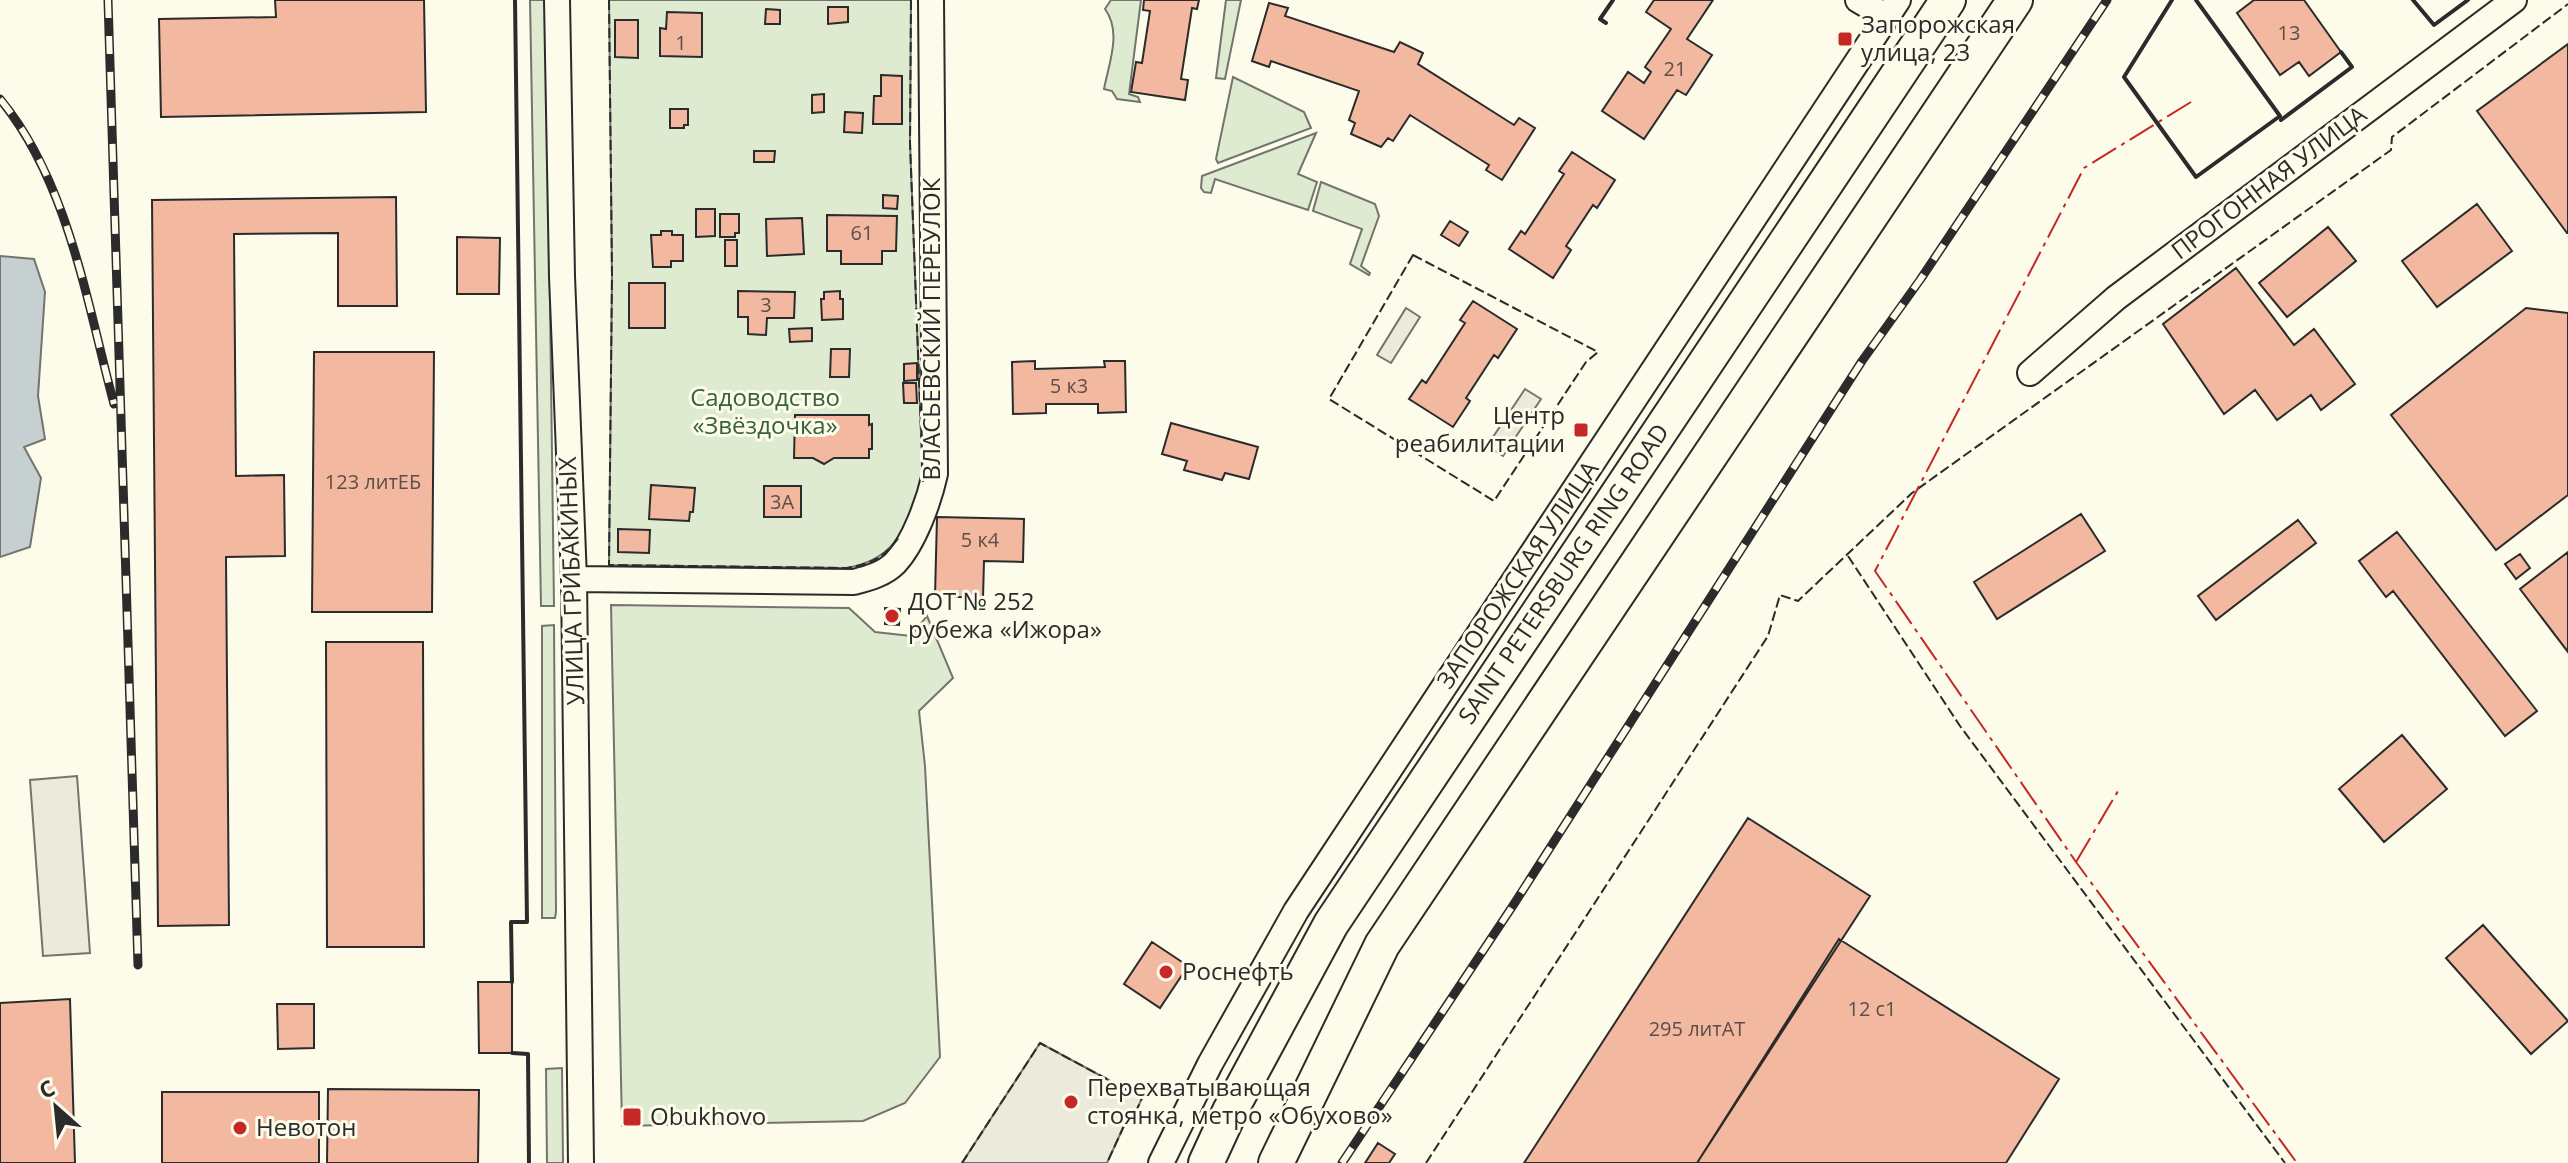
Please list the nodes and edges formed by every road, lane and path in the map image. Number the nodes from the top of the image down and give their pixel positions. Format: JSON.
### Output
{"nodes":[{"id":1,"x":557,"y":0,"type":"edge"},
{"id":2,"x":931,"y":0,"type":"edge"},
{"id":3,"x":1858,"y":0,"type":"edge"},
{"id":4,"x":1948,"y":0,"type":"edge"},
{"id":5,"x":2015,"y":0,"type":"edge"},
{"id":6,"x":2514,"y":0,"type":"edge"},
{"id":7,"x":1893,"y":9,"type":"edge"},
{"id":8,"x":2030,"y":373,"type":"dead end"},
{"id":9,"x":574,"y":579,"type":"junction"},
{"id":10,"x":581,"y":1163,"type":"edge"},
{"id":11,"x":1161,"y":1163,"type":"edge"},
{"id":12,"x":1206,"y":1163,"type":"edge"},
{"id":13,"x":1276,"y":1163,"type":"edge"}],
"edges":[{"from":1,"to":9,"type":"street","name":"УЛИЦА ГРИБАКИНЫХ"},
{"from":2,"to":9,"type":"street","name":"ВЛАСЬЕВСКИЙ ПЕРЕУЛОК"},
{"from":3,"to":7,"type":"street"},
{"from":4,"to":12,"type":"highway","name":"SAINT PETERSBURG RING ROAD"},
{"from":5,"to":13,"type":"highway"},
{"from":6,"to":8,"type":"street","name":"ПРОГОННАЯ УЛИЦА"},
{"from":7,"to":11,"type":"street","name":"ЗАПОРОЖСКАЯ УЛИЦА"},
{"from":9,"to":10,"type":"street","name":"УЛИЦА ГРИБАКИНЫХ"}]}
